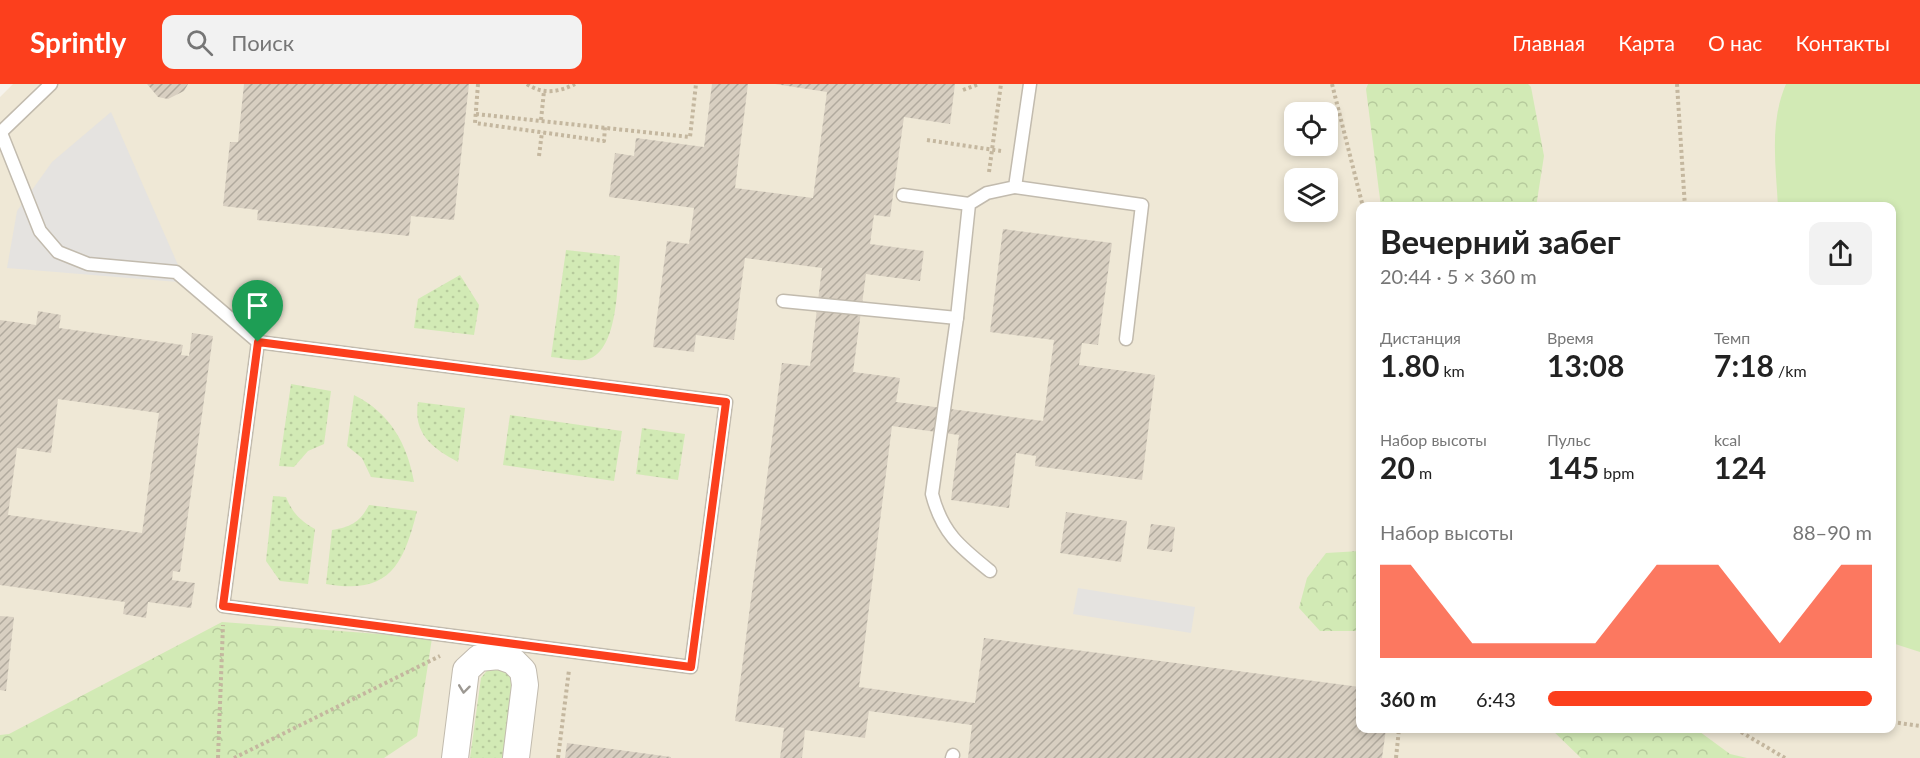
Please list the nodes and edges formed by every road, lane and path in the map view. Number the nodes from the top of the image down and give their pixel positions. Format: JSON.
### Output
{"nodes":[{"id":1,"x":51,"y":84,"type":"edge"},
{"id":2,"x":478,"y":84,"type":"edge"},
{"id":3,"x":528,"y":84,"type":"edge"},
{"id":4,"x":575,"y":84,"type":"edge"},
{"id":5,"x":696,"y":84,"type":"edge"},
{"id":6,"x":979,"y":84,"type":"edge"},
{"id":7,"x":1029,"y":84,"type":"edge"},
{"id":8,"x":1332,"y":84,"type":"edge"},
{"id":9,"x":1677,"y":84,"type":"edge"},
{"id":10,"x":963,"y":90,"type":"dead end"},
{"id":11,"x":544,"y":91,"type":"junction"},
{"id":12,"x":476,"y":114,"type":"junction"},
{"id":13,"x":541,"y":120,"type":"junction"},
{"id":14,"x":605,"y":127,"type":"junction"},
{"id":15,"x":542,"y":132,"type":"junction"},
{"id":16,"x":1,"y":133,"type":"edge"},
{"id":17,"x":927,"y":140,"type":"dead end"},
{"id":18,"x":1020,"y":153,"type":"junction"},
{"id":19,"x":539,"y":156,"type":"dead end"},
{"id":20,"x":1015,"y":187,"type":"junction"},
{"id":21,"x":903,"y":195,"type":"dead end"},
{"id":22,"x":1362,"y":202,"type":"edge"},
{"id":23,"x":1685,"y":202,"type":"edge"},
{"id":24,"x":969,"y":204,"type":"junction"},
{"id":25,"x":783,"y":301,"type":"dead end"},
{"id":26,"x":957,"y":318,"type":"junction"},
{"id":27,"x":1126,"y":339,"type":"dead end"},
{"id":28,"x":258,"y":342,"type":"junction"},
{"id":29,"x":990,"y":571,"type":"dead end"},
{"id":30,"x":223,"y":606,"type":"junction"},
{"id":31,"x":475,"y":639,"type":"junction"},
{"id":32,"x":571,"y":651,"type":"junction"},
{"id":33,"x":1896,"y":723,"type":"edge"},
{"id":34,"x":1920,"y":726,"type":"edge"},
{"id":35,"x":1398,"y":733,"type":"edge"},
{"id":36,"x":1743,"y":733,"type":"edge"},
{"id":37,"x":219,"y":758,"type":"edge"},
{"id":38,"x":234,"y":758,"type":"edge"},
{"id":39,"x":455,"y":758,"type":"edge"},
{"id":40,"x":516,"y":758,"type":"edge"},
{"id":41,"x":558,"y":758,"type":"edge"},
{"id":42,"x":1396,"y":758,"type":"edge"},
{"id":43,"x":1785,"y":758,"type":"edge"}],
"edges":[{"from":1,"to":16,"type":"lane"},
{"from":2,"to":12,"type":"path"},
{"from":3,"to":11,"type":"path"},
{"from":4,"to":11,"type":"path"},
{"from":5,"to":14,"type":"path"},
{"from":6,"to":10,"type":"path"},
{"from":7,"to":18,"type":"lane"},
{"from":8,"to":22,"type":"path"},
{"from":9,"to":23,"type":"path"},
{"from":11,"to":13,"type":"path"},
{"from":12,"to":13,"type":"path"},
{"from":12,"to":15,"type":"path"},
{"from":13,"to":14,"type":"path"},
{"from":14,"to":15,"type":"path"},
{"from":15,"to":19,"type":"path"},
{"from":16,"to":28,"type":"lane"},
{"from":17,"to":18,"type":"path"},
{"from":18,"to":20,"type":"lane"},
{"from":20,"to":24,"type":"lane"},
{"from":20,"to":27,"type":"lane"},
{"from":21,"to":24,"type":"lane"},
{"from":24,"to":26,"type":"lane"},
{"from":25,"to":26,"type":"lane"},
{"from":26,"to":29,"type":"lane"},
{"from":28,"to":30,"type":"lane"},
{"from":28,"to":32,"type":"lane"},
{"from":30,"to":31,"type":"lane"},
{"from":30,"to":37,"type":"path"},
{"from":31,"to":32,"type":"lane"},
{"from":31,"to":38,"type":"path"},
{"from":32,"to":41,"type":"path"},
{"from":33,"to":34,"type":"path"},
{"from":35,"to":42,"type":"path"},
{"from":36,"to":43,"type":"path"},
{"from":40,"to":39,"type":"street","one_way":true}]}
